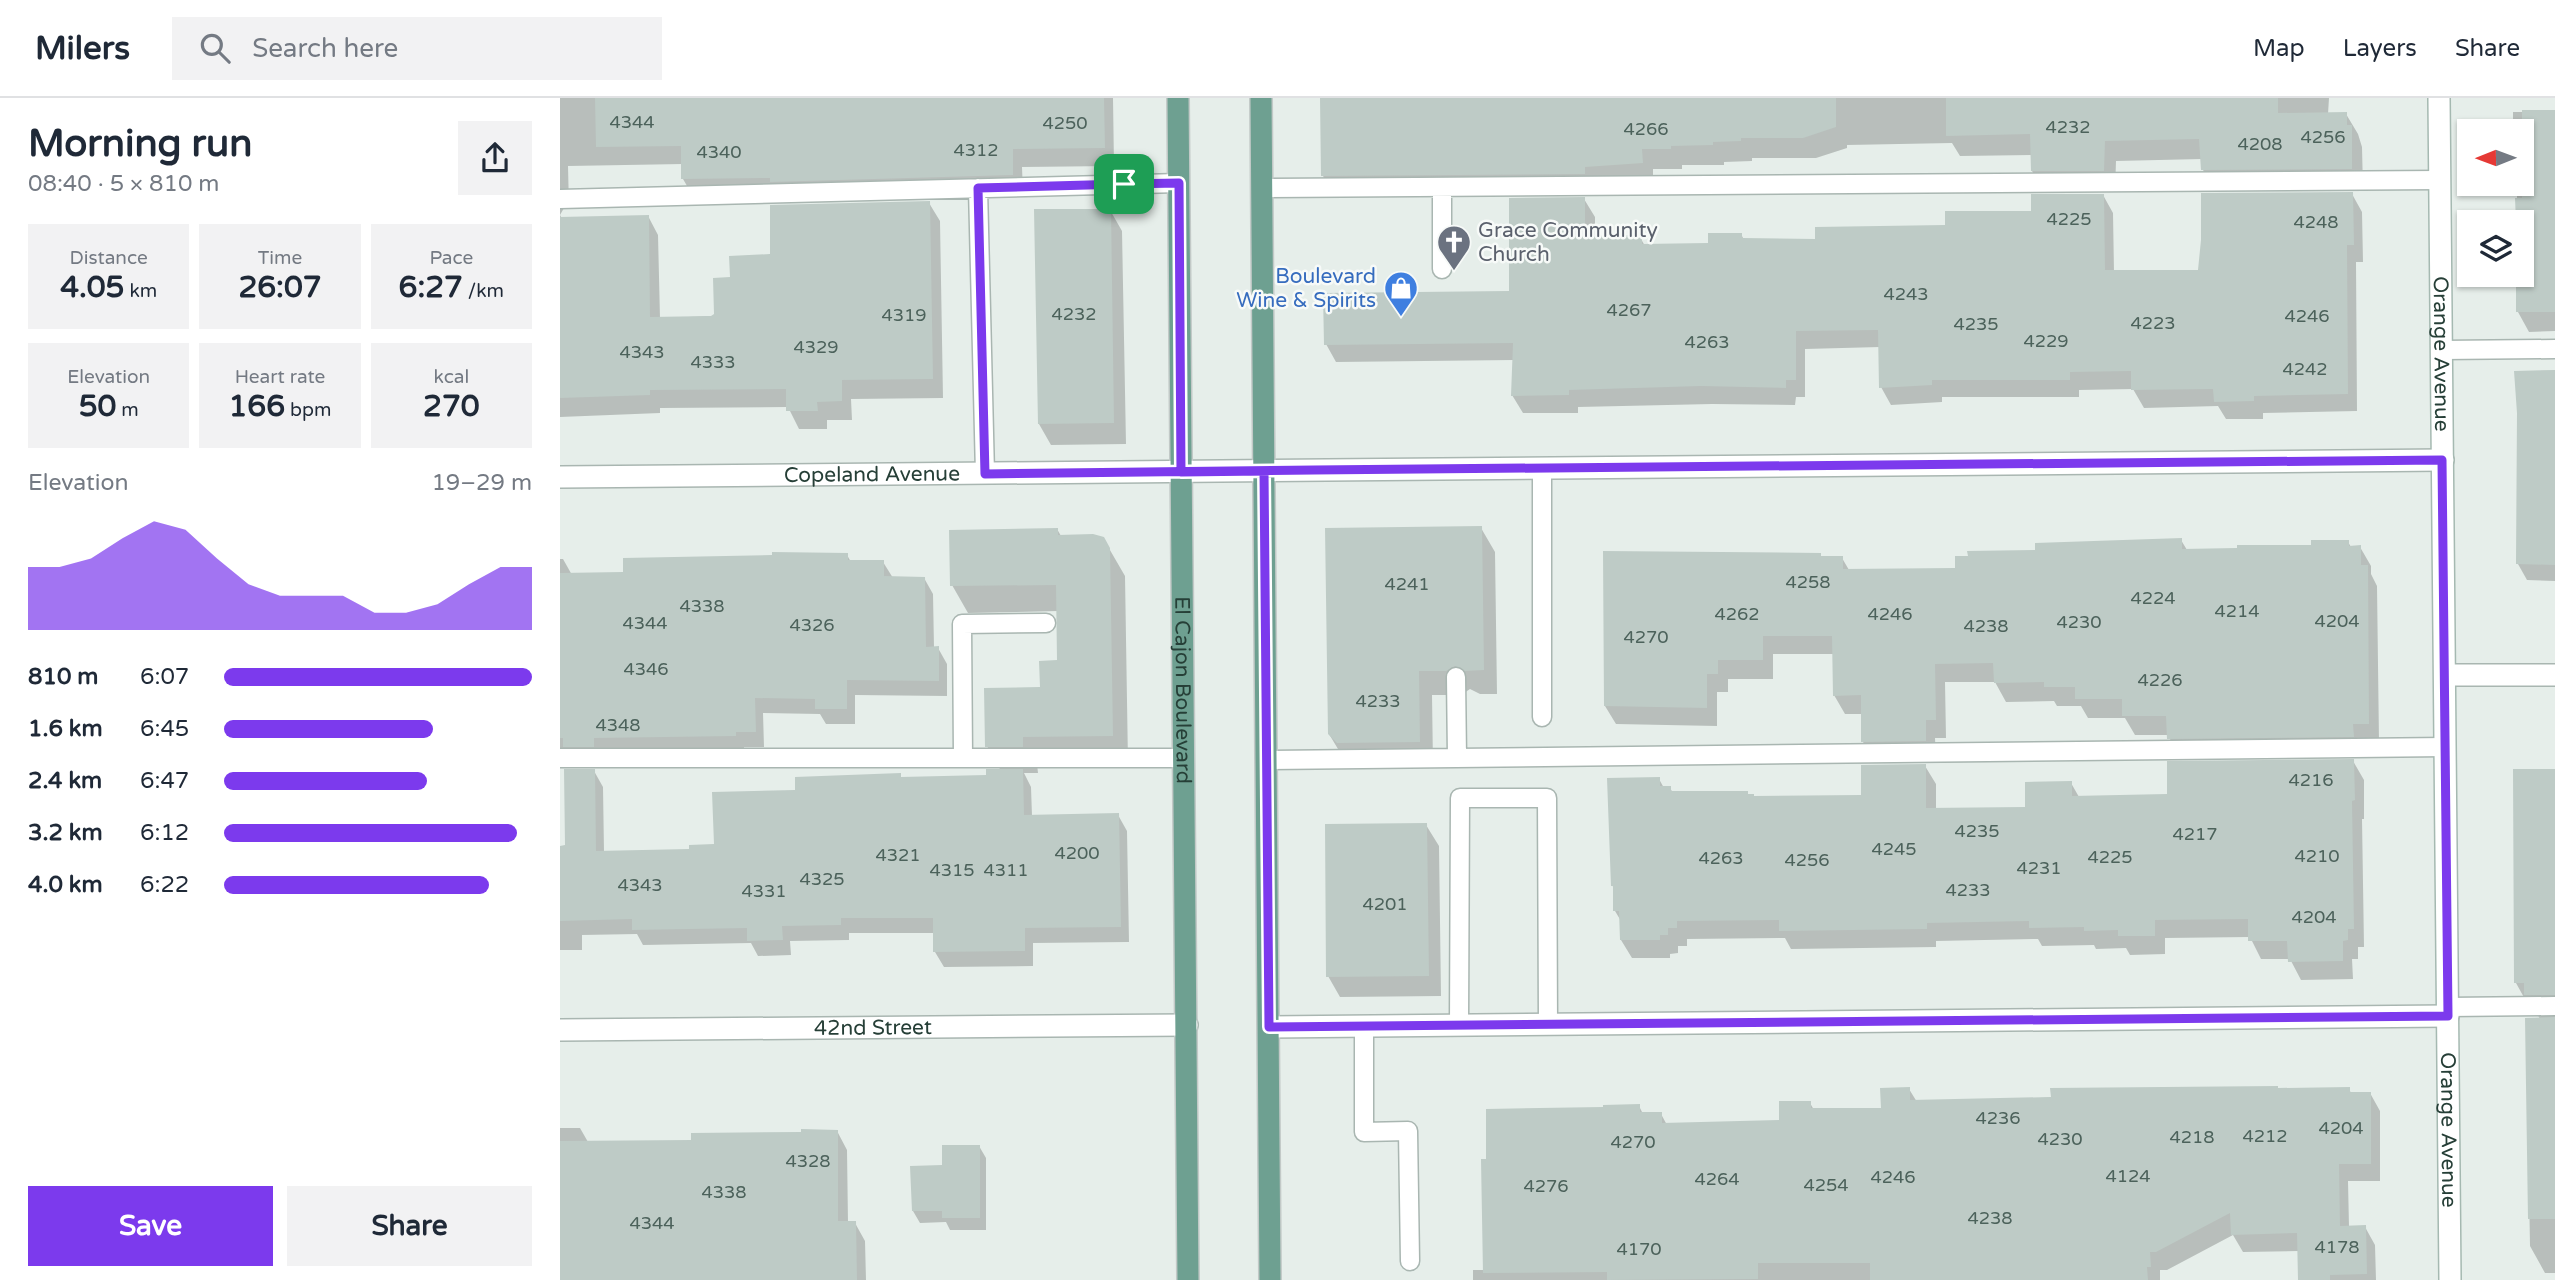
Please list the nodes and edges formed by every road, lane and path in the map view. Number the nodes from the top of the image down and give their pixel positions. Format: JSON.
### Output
{"nodes":[{"id":1,"x":1178,"y":98,"type":"edge"},
{"id":2,"x":1261,"y":98,"type":"edge"},
{"id":3,"x":2439,"y":98,"type":"edge"},
{"id":4,"x":2440,"y":180,"type":"junction"},
{"id":5,"x":1179,"y":183,"type":"junction"},
{"id":6,"x":1442,"y":187,"type":"junction"},
{"id":7,"x":978,"y":188,"type":"junction"},
{"id":8,"x":1261,"y":188,"type":"junction"},
{"id":9,"x":560,"y":198,"type":"edge"},
{"id":10,"x":1442,"y":269,"type":"dead end"},
{"id":11,"x":2555,"y":349,"type":"edge"},
{"id":12,"x":2442,"y":350,"type":"junction"},
{"id":13,"x":2442,"y":460,"type":"junction"},
{"id":14,"x":1542,"y":468,"type":"junction"},
{"id":15,"x":1264,"y":471,"type":"junction"},
{"id":16,"x":1181,"y":472,"type":"junction"},
{"id":17,"x":985,"y":474,"type":"junction"},
{"id":18,"x":560,"y":477,"type":"edge"},
{"id":19,"x":1046,"y":623,"type":"dead end"},
{"id":20,"x":2445,"y":675,"type":"junction"},
{"id":21,"x":2555,"y":675,"type":"edge"},
{"id":22,"x":1456,"y":677,"type":"dead end"},
{"id":23,"x":1542,"y":717,"type":"dead end"},
{"id":24,"x":2446,"y":747,"type":"junction"},
{"id":25,"x":560,"y":758,"type":"edge"},
{"id":26,"x":963,"y":758,"type":"junction"},
{"id":27,"x":1184,"y":758,"type":"junction"},
{"id":28,"x":1457,"y":758,"type":"junction"},
{"id":29,"x":1266,"y":760,"type":"junction"},
{"id":30,"x":2555,"y":1006,"type":"edge"},
{"id":31,"x":2448,"y":1012,"type":"junction"},
{"id":32,"x":1187,"y":1025,"type":"junction"},
{"id":33,"x":1548,"y":1025,"type":"junction"},
{"id":34,"x":1459,"y":1026,"type":"junction"},
{"id":35,"x":1269,"y":1027,"type":"junction"},
{"id":36,"x":1364,"y":1027,"type":"junction"},
{"id":37,"x":560,"y":1030,"type":"edge"},
{"id":38,"x":1410,"y":1261,"type":"dead end"},
{"id":39,"x":1188,"y":1280,"type":"edge"},
{"id":40,"x":1270,"y":1280,"type":"edge"},
{"id":41,"x":2450,"y":1280,"type":"edge"}],
"edges":[{"from":1,"to":5,"type":"main road","name":"El Cajon Boulevard"},
{"from":2,"to":8,"type":"main road"},
{"from":3,"to":4,"type":"street","name":"Orange Avenue"},
{"from":4,"to":6,"type":"lane"},
{"from":4,"to":12,"type":"street","name":"Orange Avenue"},
{"from":5,"to":7,"type":"lane"},
{"from":5,"to":16,"type":"main road","name":"El Cajon Boulevard"},
{"from":6,"to":8,"type":"lane"},
{"from":6,"to":10,"type":"lane"},
{"from":7,"to":9,"type":"lane"},
{"from":7,"to":17,"type":"lane"},
{"from":8,"to":15,"type":"main road"},
{"from":11,"to":12,"type":"lane"},
{"from":12,"to":13,"type":"street","name":"Orange Avenue"},
{"from":13,"to":14,"type":"street","name":"Copeland Avenue"},
{"from":13,"to":20,"type":"street","name":"Orange Avenue"},
{"from":14,"to":15,"type":"street","name":"Copeland Avenue"},
{"from":14,"to":23,"type":"lane"},
{"from":15,"to":16,"type":"street","name":"Copeland Avenue"},
{"from":15,"to":29,"type":"main road"},
{"from":16,"to":17,"type":"street","name":"Copeland Avenue"},
{"from":16,"to":27,"type":"main road","name":"El Cajon Boulevard"},
{"from":17,"to":18,"type":"street","name":"Copeland Avenue"},
{"from":19,"to":26,"type":"lane"},
{"from":20,"to":21,"type":"street"},
{"from":20,"to":24,"type":"street","name":"Orange Avenue"},
{"from":22,"to":28,"type":"lane"},
{"from":24,"to":28,"type":"lane"},
{"from":24,"to":31,"type":"street","name":"Orange Avenue"},
{"from":25,"to":26,"type":"lane"},
{"from":26,"to":27,"type":"lane"},
{"from":27,"to":32,"type":"main road","name":"El Cajon Boulevard"},
{"from":28,"to":29,"type":"lane"},
{"from":29,"to":35,"type":"main road"},
{"from":30,"to":31,"type":"lane"},
{"from":31,"to":33,"type":"street"},
{"from":31,"to":41,"type":"street","name":"Orange Avenue"},
{"from":32,"to":37,"type":"street","name":"42nd Street"},
{"from":32,"to":39,"type":"main road","name":"El Cajon Boulevard"},
{"from":33,"to":34,"type":"street"},
{"from":33,"to":34,"type":"lane"},
{"from":34,"to":36,"type":"street"},
{"from":35,"to":36,"type":"street"},
{"from":35,"to":40,"type":"main road"},
{"from":36,"to":38,"type":"lane"}]}
